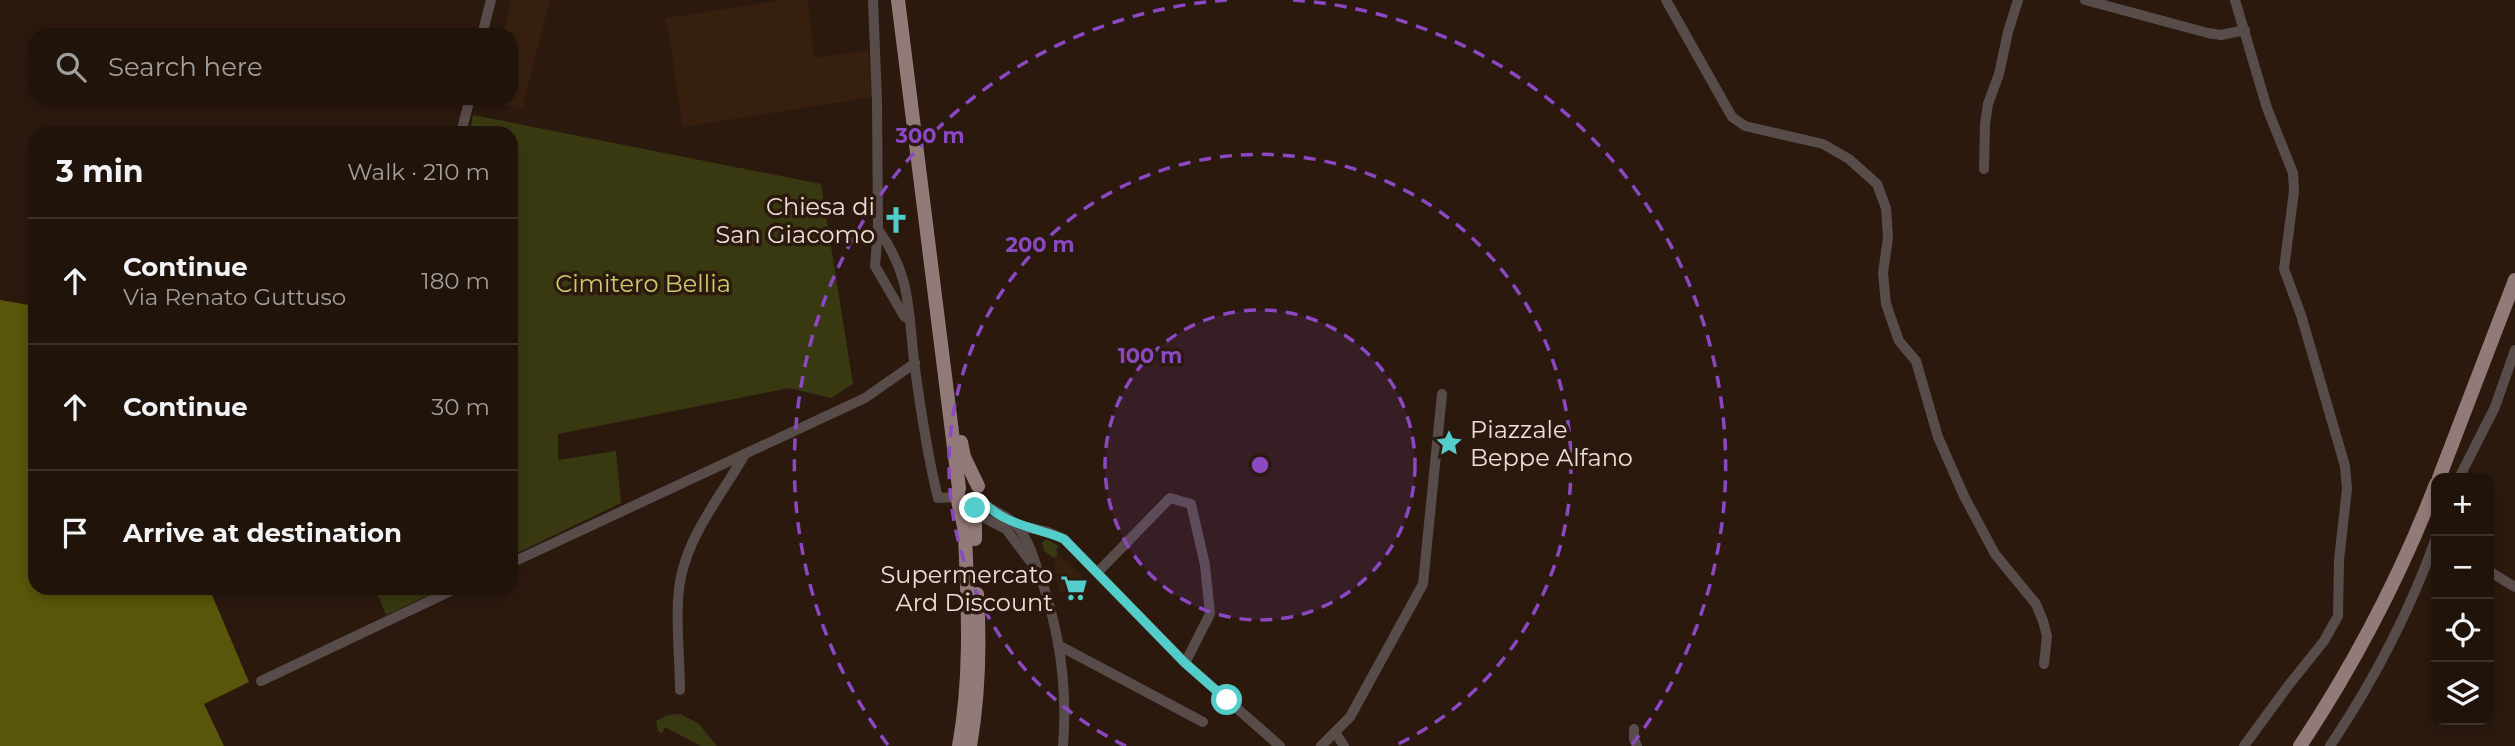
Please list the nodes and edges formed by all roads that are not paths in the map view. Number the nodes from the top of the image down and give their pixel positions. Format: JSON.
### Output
{"nodes":[{"id":1,"x":491,"y":0,"type":"edge"},
{"id":2,"x":873,"y":0,"type":"edge"},
{"id":3,"x":898,"y":0,"type":"edge"},
{"id":4,"x":1666,"y":0,"type":"edge"},
{"id":5,"x":2018,"y":0,"type":"edge"},
{"id":6,"x":2085,"y":0,"type":"edge"},
{"id":7,"x":2235,"y":0,"type":"edge"},
{"id":8,"x":484,"y":28,"type":"edge"},
{"id":9,"x":2245,"y":30,"type":"junction"},
{"id":10,"x":468,"y":105,"type":"edge"},
{"id":11,"x":463,"y":126,"type":"edge"},
{"id":12,"x":1984,"y":169,"type":"dead end"},
{"id":13,"x":878,"y":229,"type":"junction"},
{"id":14,"x":2515,"y":280,"type":"edge"},
{"id":15,"x":910,"y":320,"type":"junction"},
{"id":16,"x":2515,"y":350,"type":"edge"},
{"id":17,"x":915,"y":363,"type":"junction"},
{"id":18,"x":946,"y":380,"type":"junction"},
{"id":19,"x":1442,"y":394,"type":"dead end"},
{"id":20,"x":745,"y":454,"type":"junction"},
{"id":21,"x":2441,"y":473,"type":"edge"},
{"id":22,"x":2462,"y":473,"type":"edge"},
{"id":23,"x":2431,"y":497,"type":"edge"},
{"id":24,"x":968,"y":503,"type":"junction"},
{"id":25,"x":1016,"y":525,"type":"junction"},
{"id":26,"x":2431,"y":550,"type":"edge"},
{"id":27,"x":518,"y":560,"type":"edge"},
{"id":28,"x":1097,"y":573,"type":"junction"},
{"id":29,"x":2494,"y":574,"type":"edge"},
{"id":30,"x":1043,"y":581,"type":"junction"},
{"id":31,"x":2515,"y":587,"type":"edge"},
{"id":32,"x":442,"y":595,"type":"edge"},
{"id":33,"x":1058,"y":645,"type":"junction"},
{"id":34,"x":1185,"y":663,"type":"junction"},
{"id":35,"x":2044,"y":664,"type":"dead end"},
{"id":36,"x":261,"y":681,"type":"dead end"},
{"id":37,"x":680,"y":690,"type":"dead end"},
{"id":38,"x":1203,"y":722,"type":"dead end"},
{"id":39,"x":1634,"y":729,"type":"dead end"},
{"id":40,"x":1335,"y":732,"type":"junction"},
{"id":41,"x":960,"y":746,"type":"edge"},
{"id":42,"x":970,"y":746,"type":"edge"},
{"id":43,"x":1063,"y":746,"type":"edge"},
{"id":44,"x":1280,"y":746,"type":"edge"},
{"id":45,"x":1321,"y":746,"type":"edge"},
{"id":46,"x":1344,"y":746,"type":"edge"},
{"id":47,"x":1637,"y":746,"type":"edge"},
{"id":48,"x":2244,"y":746,"type":"edge"},
{"id":49,"x":2300,"y":746,"type":"edge"},
{"id":50,"x":2330,"y":746,"type":"edge"}],
"edges":[{"from":1,"to":8,"type":"street"},
{"from":2,"to":13,"type":"street"},
{"from":3,"to":18,"type":"main road"},
{"from":4,"to":35,"type":"street"},
{"from":5,"to":12,"type":"street"},
{"from":6,"to":9,"type":"street"},
{"from":7,"to":9,"type":"street"},
{"from":9,"to":48,"type":"street"},
{"from":10,"to":11,"type":"street"},
{"from":13,"to":15,"type":"street"},
{"from":13,"to":15,"type":"street"},
{"from":14,"to":21,"type":"main road"},
{"from":15,"to":17,"type":"street"},
{"from":16,"to":22,"type":"street"},
{"from":17,"to":20,"type":"street"},
{"from":17,"to":24,"type":"street"},
{"from":18,"to":24,"type":"main road"},
{"from":18,"to":24,"type":"main road"},
{"from":19,"to":40,"type":"street"},
{"from":20,"to":27,"type":"street"},
{"from":20,"to":37,"type":"street"},
{"from":23,"to":49,"type":"main road"},
{"from":24,"to":25,"type":"street"},
{"from":24,"to":30,"type":"street"},
{"from":24,"to":41,"type":"main road"},
{"from":24,"to":42,"type":"main road"},
{"from":25,"to":28,"type":"street"},
{"from":25,"to":30,"type":"street"},
{"from":26,"to":50,"type":"street"},
{"from":28,"to":34,"type":"street"},
{"from":28,"to":34,"type":"street"},
{"from":29,"to":31,"type":"street"},
{"from":30,"to":33,"type":"street"},
{"from":32,"to":36,"type":"street"},
{"from":33,"to":38,"type":"street"},
{"from":33,"to":43,"type":"street"},
{"from":34,"to":44,"type":"street"},
{"from":39,"to":47,"type":"street"},
{"from":40,"to":45,"type":"street"},
{"from":40,"to":46,"type":"street"}]}
